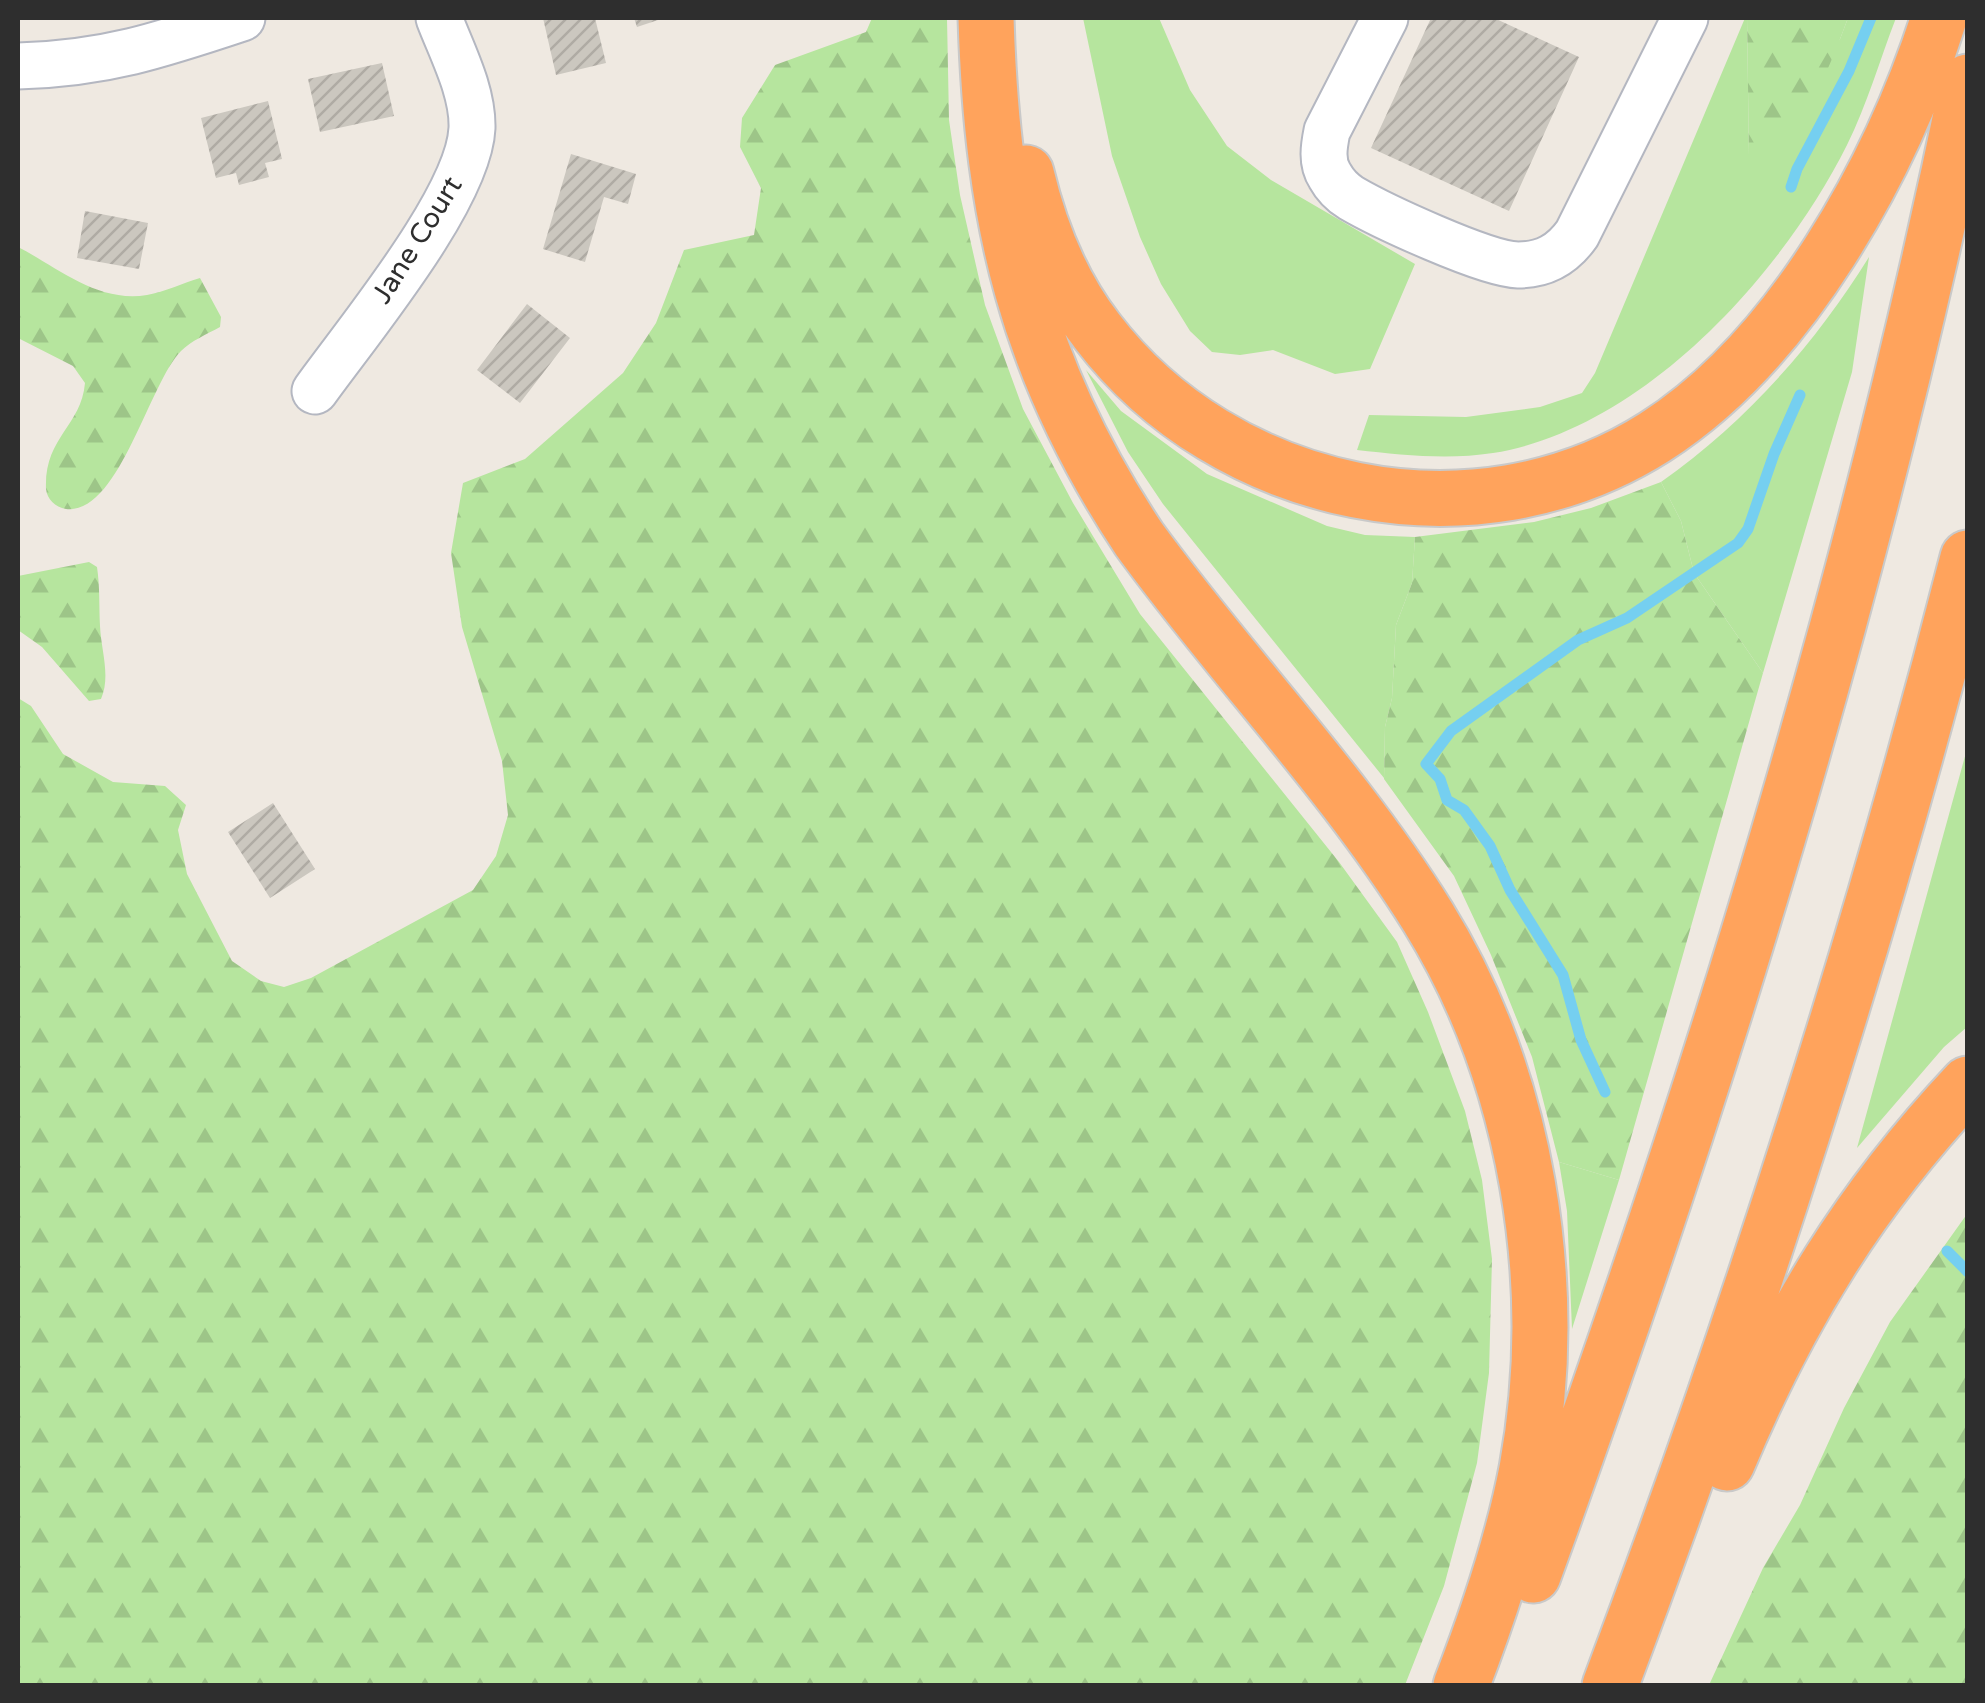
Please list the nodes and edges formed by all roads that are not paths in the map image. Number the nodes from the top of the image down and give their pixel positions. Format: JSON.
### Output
{"nodes":[{"id":1,"x":242,"y":18,"type":"edge"},
{"id":2,"x":440,"y":18,"type":"edge"},
{"id":3,"x":986,"y":18,"type":"edge"},
{"id":4,"x":1012,"y":18,"type":"edge"},
{"id":5,"x":1385,"y":18,"type":"edge"},
{"id":6,"x":1685,"y":18,"type":"edge"},
{"id":7,"x":1939,"y":18,"type":"edge"},
{"id":8,"x":18,"y":66,"type":"edge"},
{"id":9,"x":1968,"y":82,"type":"edge"},
{"id":10,"x":316,"y":391,"type":"dead end"},
{"id":11,"x":1968,"y":558,"type":"edge"},
{"id":12,"x":1968,"y":1084,"type":"edge"},
{"id":13,"x":1461,"y":1686,"type":"edge"},
{"id":14,"x":1492,"y":1686,"type":"edge"},
{"id":15,"x":1610,"y":1686,"type":"edge"},
{"id":16,"x":1631,"y":1686,"type":"edge"}],
"edges":[{"from":1,"to":8,"type":"street"},
{"from":2,"to":10,"type":"street","name":"Jane Court"},
{"from":3,"to":13,"type":"highway"},
{"from":4,"to":7,"type":"highway"},
{"from":5,"to":6,"type":"street"},
{"from":9,"to":14,"type":"highway"},
{"from":11,"to":15,"type":"highway"},
{"from":12,"to":16,"type":"highway"}]}
